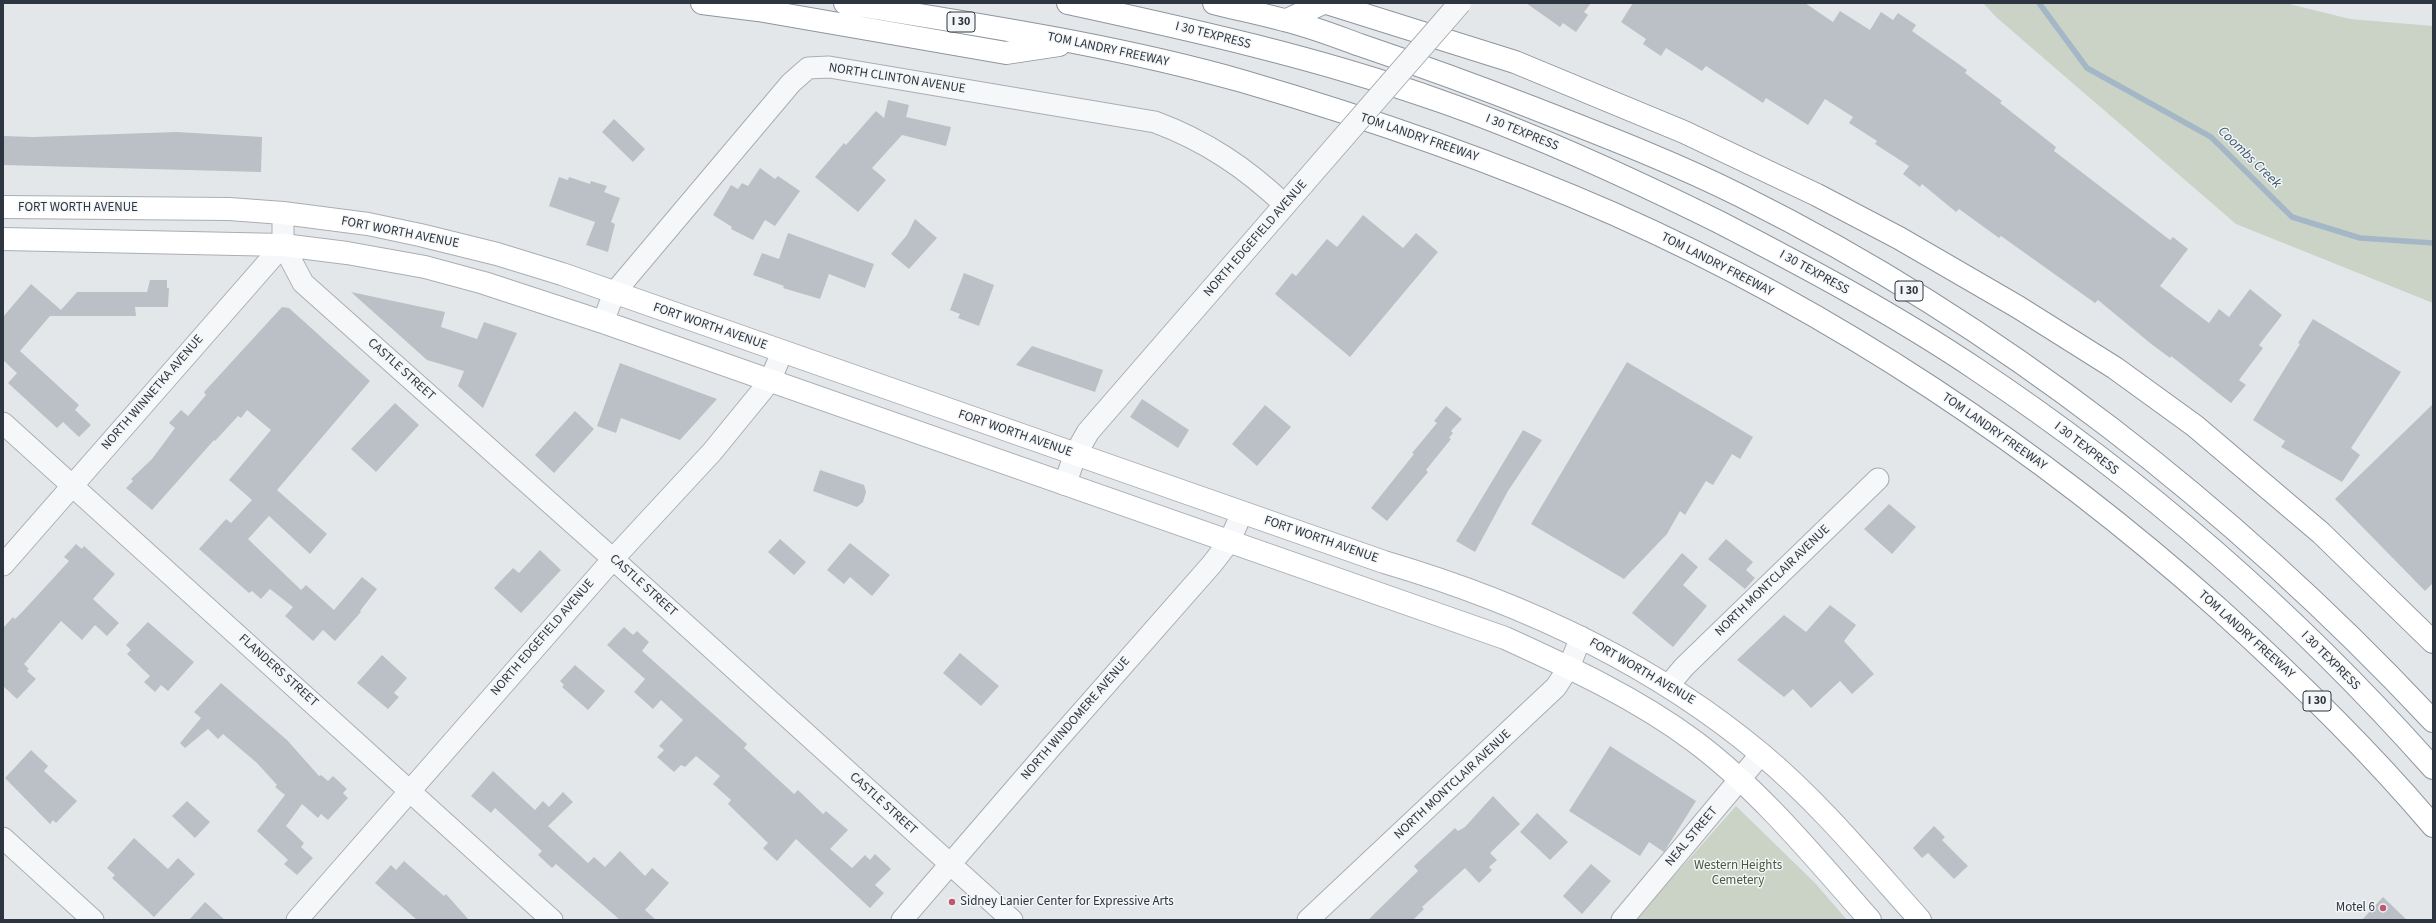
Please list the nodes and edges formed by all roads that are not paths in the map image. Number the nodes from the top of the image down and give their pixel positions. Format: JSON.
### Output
{"nodes":[{"id":1,"x":702,"y":3,"type":"edge"},
{"id":2,"x":845,"y":3,"type":"edge"},
{"id":3,"x":1068,"y":3,"type":"edge"},
{"id":4,"x":1214,"y":3,"type":"edge"},
{"id":5,"x":1322,"y":3,"type":"edge"},
{"id":6,"x":1327,"y":3,"type":"edge"},
{"id":7,"x":1460,"y":3,"type":"edge"},
{"id":8,"x":1286,"y":20,"type":"junction"},
{"id":9,"x":1078,"y":42,"type":"junction"},
{"id":10,"x":1285,"y":205,"type":"junction"},
{"id":11,"x":3,"y":207,"type":"edge"},
{"id":12,"x":282,"y":213,"type":"junction"},
{"id":13,"x":3,"y":239,"type":"edge"},
{"id":14,"x":283,"y":245,"type":"junction"},
{"id":15,"x":614,"y":293,"type":"junction"},
{"id":16,"x":603,"y":322,"type":"junction"},
{"id":17,"x":782,"y":352,"type":"junction"},
{"id":18,"x":770,"y":381,"type":"junction"},
{"id":19,"x":3,"y":423,"type":"edge"},
{"id":20,"x":1075,"y":455,"type":"junction"},
{"id":21,"x":1878,"y":479,"type":"dead end"},
{"id":22,"x":1065,"y":484,"type":"junction"},
{"id":23,"x":72,"y":485,"type":"junction"},
{"id":24,"x":1242,"y":513,"type":"junction"},
{"id":25,"x":1229,"y":542,"type":"junction"},
{"id":26,"x":613,"y":559,"type":"junction"},
{"id":27,"x":3,"y":565,"type":"edge"},
{"id":28,"x":1427,"y":575,"type":"junction"},
{"id":29,"x":1416,"y":606,"type":"junction"},
{"id":30,"x":1581,"y":637,"type":"junction"},
{"id":31,"x":2433,"y":642,"type":"edge"},
{"id":32,"x":1569,"y":667,"type":"junction"},
{"id":33,"x":1668,"y":686,"type":"junction"},
{"id":34,"x":2433,"y":721,"type":"edge"},
{"id":35,"x":1761,"y":754,"type":"junction"},
{"id":36,"x":2433,"y":768,"type":"edge"},
{"id":37,"x":1740,"y":779,"type":"junction"},
{"id":38,"x":410,"y":791,"type":"junction"},
{"id":39,"x":2433,"y":826,"type":"edge"},
{"id":40,"x":3,"y":838,"type":"edge"},
{"id":41,"x":950,"y":865,"type":"junction"},
{"id":42,"x":93,"y":920,"type":"edge"},
{"id":43,"x":297,"y":920,"type":"edge"},
{"id":44,"x":552,"y":920,"type":"edge"},
{"id":45,"x":902,"y":920,"type":"edge"},
{"id":46,"x":1012,"y":920,"type":"edge"},
{"id":47,"x":1308,"y":920,"type":"edge"},
{"id":48,"x":1622,"y":920,"type":"edge"},
{"id":49,"x":1870,"y":920,"type":"edge"},
{"id":50,"x":1920,"y":920,"type":"edge"}],
"edges":[{"from":1,"to":9,"type":"main road"},
{"from":2,"to":9,"type":"main road","name":"TOM LANDRY FREEWAY","number":"I 30"},
{"from":3,"to":36,"type":"main road","name":"I 30 TEXPRESS"},
{"from":4,"to":8,"type":"main road","number":"I 30"},
{"from":5,"to":8,"type":"main road"},
{"from":6,"to":31,"type":"main road"},
{"from":7,"to":10,"type":"street","name":"NORTH EDGEFIELD AVENUE","bridge":true},
{"from":8,"to":34,"type":"main road","number":"I 30"},
{"from":9,"to":39,"type":"main road","name":"TOM LANDRY FREEWAY","number":"I 30"},
{"from":10,"to":15,"type":"street","name":"NORTH CLINTON AVENUE"},
{"from":10,"to":20,"type":"street","name":"NORTH EDGEFIELD AVENUE"},
{"from":11,"to":12,"type":"main road","name":"FORT WORTH AVENUE"},
{"from":12,"to":14,"type":"street"},
{"from":12,"to":15,"type":"main road","name":"FORT WORTH AVENUE"},
{"from":13,"to":14,"type":"main road"},
{"from":14,"to":16,"type":"main road"},
{"from":14,"to":23,"type":"street","name":"NORTH WINNETKA AVENUE"},
{"from":14,"to":26,"type":"street","name":"CASTLE STREET"},
{"from":15,"to":16,"type":"street","name":"NORTH CLINTON AVENUE"},
{"from":15,"to":17,"type":"main road","name":"FORT WORTH AVENUE"},
{"from":16,"to":18,"type":"main road"},
{"from":17,"to":18,"type":"street","name":"NORTH EDGEFIELD AVENUE"},
{"from":17,"to":20,"type":"main road","name":"FORT WORTH AVENUE"},
{"from":18,"to":22,"type":"main road"},
{"from":18,"to":26,"type":"street","name":"NORTH EDGEFIELD AVENUE"},
{"from":19,"to":23,"type":"street","name":"FLANDERS STREET"},
{"from":20,"to":22,"type":"street","name":"NORTH EDGEFIELD AVENUE"},
{"from":20,"to":24,"type":"main road","name":"FORT WORTH AVENUE"},
{"from":21,"to":33,"type":"street","name":"NORTH MONTCLAIR AVENUE"},
{"from":22,"to":25,"type":"main road"},
{"from":23,"to":27,"type":"street","name":"NORTH WINNETKA AVENUE"},
{"from":23,"to":38,"type":"street","name":"FLANDERS STREET"},
{"from":24,"to":25,"type":"street","name":"NORTH WINDOMERE AVENUE"},
{"from":24,"to":28,"type":"main road","name":"FORT WORTH AVENUE"},
{"from":25,"to":29,"type":"main road"},
{"from":25,"to":41,"type":"street","name":"NORTH WINDOMERE AVENUE"},
{"from":26,"to":38,"type":"street","name":"NORTH EDGEFIELD AVENUE"},
{"from":26,"to":41,"type":"street","name":"CASTLE STREET"},
{"from":28,"to":29,"type":"main road"},
{"from":28,"to":30,"type":"main road","name":"FORT WORTH AVENUE"},
{"from":29,"to":32,"type":"main road"},
{"from":30,"to":32,"type":"street","name":"NORTH MONTCLAIR AVENUE"},
{"from":30,"to":33,"type":"main road","name":"FORT WORTH AVENUE"},
{"from":32,"to":37,"type":"main road"},
{"from":32,"to":47,"type":"street","name":"NORTH MONTCLAIR AVENUE"},
{"from":33,"to":35,"type":"main road","name":"FORT WORTH AVENUE"},
{"from":35,"to":37,"type":"street","name":"NEAL STREET"},
{"from":35,"to":50,"type":"main road","name":"FORT WORTH AVENUE"},
{"from":37,"to":48,"type":"street","name":"NEAL STREET"},
{"from":37,"to":49,"type":"main road"},
{"from":38,"to":43,"type":"street","name":"NORTH EDGEFIELD AVENUE"},
{"from":38,"to":44,"type":"street","name":"FLANDERS STREET"},
{"from":40,"to":42,"type":"street"},
{"from":41,"to":45,"type":"street","name":"NORTH WINDOMERE AVENUE"},
{"from":41,"to":46,"type":"street","name":"CASTLE STREET"}]}
